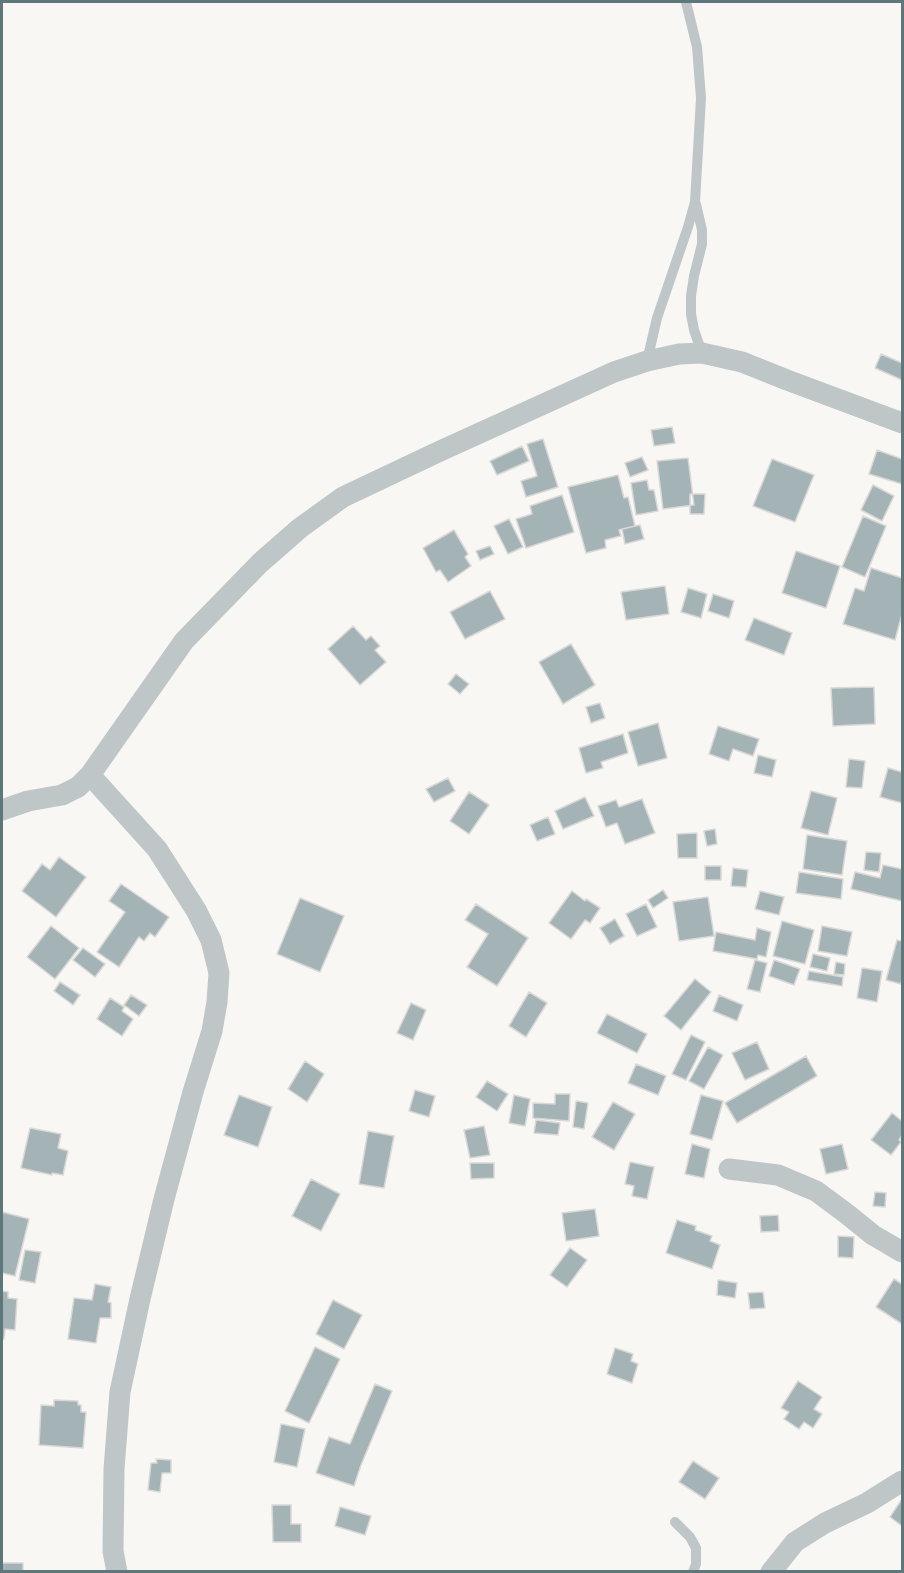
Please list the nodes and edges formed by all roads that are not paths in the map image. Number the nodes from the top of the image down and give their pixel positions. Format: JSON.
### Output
{"nodes":[{"id":1,"x":686,"y":2,"type":"edge"},
{"id":2,"x":695,"y":202,"type":"junction"},
{"id":3,"x":702,"y":353,"type":"junction"},
{"id":4,"x":647,"y":361,"type":"junction"},
{"id":5,"x":903,"y":423,"type":"edge"},
{"id":6,"x":90,"y":775,"type":"junction"},
{"id":7,"x":2,"y":810,"type":"edge"},
{"id":8,"x":729,"y":1168,"type":"dead end"},
{"id":9,"x":903,"y":1252,"type":"edge"},
{"id":10,"x":903,"y":1481,"type":"edge"},
{"id":11,"x":675,"y":1522,"type":"dead end"},
{"id":12,"x":117,"y":1572,"type":"edge"},
{"id":13,"x":693,"y":1572,"type":"edge"},
{"id":14,"x":771,"y":1572,"type":"edge"}],
"edges":[{"from":1,"to":2,"type":"lane"},
{"from":2,"to":3,"type":"lane"},
{"from":2,"to":4,"type":"lane"},
{"from":3,"to":4,"type":"street"},
{"from":3,"to":5,"type":"street"},
{"from":4,"to":6,"type":"street"},
{"from":6,"to":7,"type":"street"},
{"from":6,"to":12,"type":"street"},
{"from":8,"to":9,"type":"street"},
{"from":10,"to":14,"type":"street"},
{"from":11,"to":13,"type":"lane"}]}
